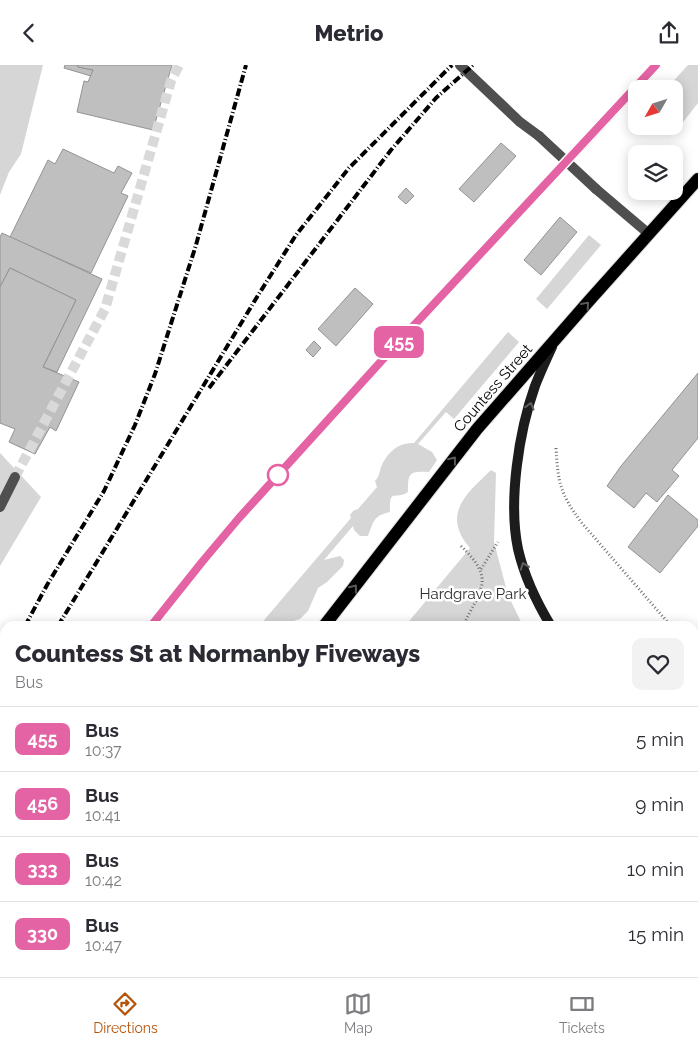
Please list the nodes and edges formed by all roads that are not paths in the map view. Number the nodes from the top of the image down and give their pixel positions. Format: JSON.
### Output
{"nodes":[{"id":1,"x":460,"y":65,"type":"edge"},
{"id":2,"x":656,"y":65,"type":"edge"},
{"id":3,"x":581,"y":147,"type":"dead end"},
{"id":4,"x":698,"y":179,"type":"edge"},
{"id":5,"x":649,"y":234,"type":"junction"},
{"id":6,"x":554,"y":342,"type":"junction"},
{"id":7,"x":15,"y":477,"type":"tunnel mouth"},
{"id":8,"x":0,"y":507,"type":"edge"},
{"id":9,"x":328,"y":621,"type":"edge"},
{"id":10,"x":548,"y":621,"type":"edge"}],
"edges":[{"from":1,"to":5,"type":"street","bridge":true},
{"from":2,"to":3,"type":"street"},
{"from":4,"to":5,"type":"main road","name":"Countess Street"},
{"from":6,"to":5,"type":"main road","name":"Countess Street","one_way":true},
{"from":9,"to":6,"type":"main road","name":"Countess Street","one_way":true},
{"from":10,"to":6,"type":"main road","one_way":true},
{"from":7,"to":8,"type":"street"}]}
